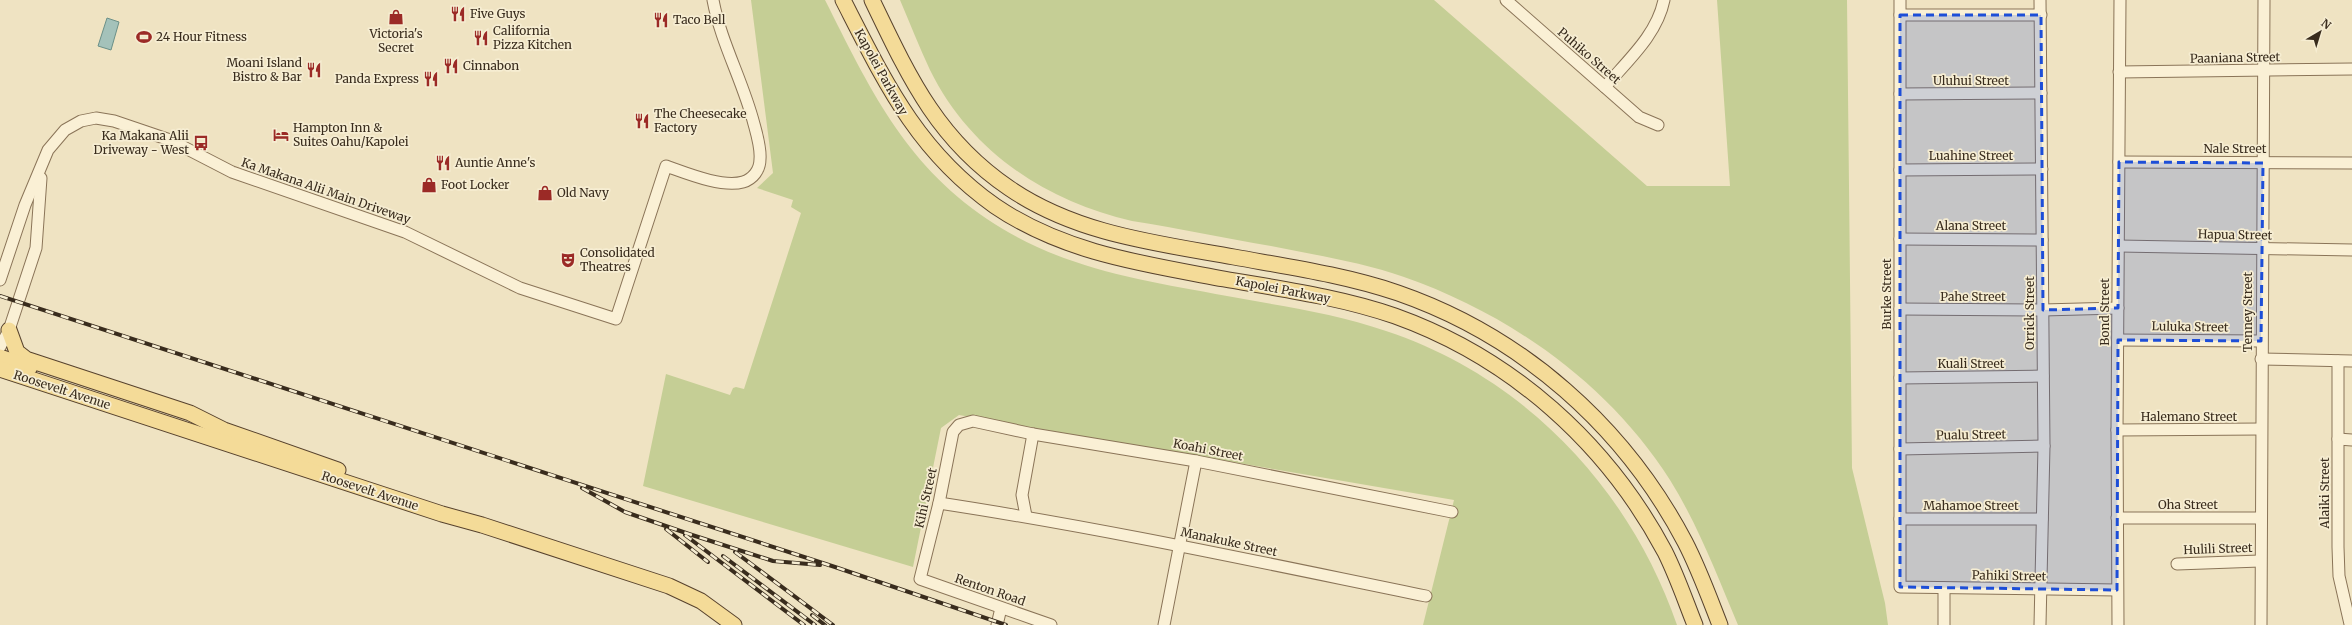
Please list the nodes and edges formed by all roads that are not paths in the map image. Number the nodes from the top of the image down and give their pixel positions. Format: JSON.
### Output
{"nodes":[{"id":1,"x":706,"y":0,"type":"edge"},
{"id":2,"x":713,"y":0,"type":"edge"},
{"id":3,"x":843,"y":0,"type":"edge"},
{"id":4,"x":872,"y":0,"type":"edge"},
{"id":5,"x":1506,"y":0,"type":"edge"},
{"id":6,"x":1664,"y":0,"type":"edge"},
{"id":7,"x":1900,"y":0,"type":"edge"},
{"id":8,"x":2040,"y":0,"type":"edge"},
{"id":9,"x":2120,"y":0,"type":"edge"},
{"id":10,"x":2264,"y":0,"type":"edge"},
{"id":11,"x":1900,"y":15,"type":"junction"},
{"id":12,"x":2041,"y":15,"type":"junction"},
{"id":13,"x":717,"y":23,"type":"junction"},
{"id":14,"x":2352,"y":69,"type":"edge"},
{"id":15,"x":2263,"y":71,"type":"junction"},
{"id":16,"x":2119,"y":72,"type":"junction"},
{"id":17,"x":1605,"y":87,"type":"junction"},
{"id":18,"x":2041,"y":93,"type":"junction"},
{"id":19,"x":1900,"y":94,"type":"junction"},
{"id":20,"x":1658,"y":125,"type":"dead end"},
{"id":21,"x":2119,"y":162,"type":"junction"},
{"id":22,"x":2263,"y":162,"type":"junction"},
{"id":23,"x":2352,"y":163,"type":"edge"},
{"id":24,"x":42,"y":167,"type":"junction"},
{"id":25,"x":2042,"y":169,"type":"junction"},
{"id":26,"x":1900,"y":170,"type":"junction"},
{"id":27,"x":1900,"y":239,"type":"junction"},
{"id":28,"x":2042,"y":240,"type":"junction"},
{"id":29,"x":2118,"y":246,"type":"junction"},
{"id":30,"x":2261,"y":249,"type":"junction"},
{"id":31,"x":2352,"y":250,"type":"edge"},
{"id":32,"x":0,"y":280,"type":"edge"},
{"id":33,"x":2118,"y":308,"type":"junction"},
{"id":34,"x":1900,"y":309,"type":"junction"},
{"id":35,"x":2043,"y":310,"type":"junction"},
{"id":36,"x":9,"y":330,"type":"junction"},
{"id":37,"x":2118,"y":340,"type":"junction"},
{"id":38,"x":2261,"y":341,"type":"junction"},
{"id":39,"x":0,"y":347,"type":"edge"},
{"id":40,"x":0,"y":357,"type":"edge"},
{"id":41,"x":2261,"y":360,"type":"junction"},
{"id":42,"x":2338,"y":361,"type":"junction"},
{"id":43,"x":2352,"y":361,"type":"edge"},
{"id":44,"x":0,"y":369,"type":"edge"},
{"id":45,"x":2043,"y":376,"type":"junction"},
{"id":46,"x":1900,"y":378,"type":"junction"},
{"id":47,"x":959,"y":425,"type":"joint"},
{"id":48,"x":2261,"y":429,"type":"junction"},
{"id":49,"x":224,"y":430,"type":"junction"},
{"id":50,"x":2117,"y":430,"type":"junction"},
{"id":51,"x":1033,"y":434,"type":"junction"},
{"id":52,"x":2338,"y":439,"type":"junction"},
{"id":53,"x":2352,"y":440,"type":"edge"},
{"id":54,"x":2044,"y":446,"type":"junction"},
{"id":55,"x":1900,"y":450,"type":"junction"},
{"id":56,"x":1196,"y":461,"type":"junction"},
{"id":57,"x":939,"y":503,"type":"junction"},
{"id":58,"x":1452,"y":512,"type":"dead end"},
{"id":59,"x":1026,"y":516,"type":"junction"},
{"id":60,"x":2117,"y":518,"type":"junction"},
{"id":61,"x":2260,"y":518,"type":"junction"},
{"id":62,"x":1900,"y":519,"type":"junction"},
{"id":63,"x":2042,"y":519,"type":"junction"},
{"id":64,"x":482,"y":525,"type":"junction"},
{"id":65,"x":1180,"y":545,"type":"junction"},
{"id":66,"x":2260,"y":561,"type":"junction"},
{"id":67,"x":2177,"y":564,"type":"dead end"},
{"id":68,"x":920,"y":579,"type":"joint"},
{"id":69,"x":1900,"y":587,"type":"joint"},
{"id":70,"x":1944,"y":588,"type":"junction"},
{"id":71,"x":2041,"y":590,"type":"junction"},
{"id":72,"x":2117,"y":590,"type":"junction"},
{"id":73,"x":1426,"y":596,"type":"dead end"},
{"id":74,"x":1002,"y":608,"type":"junction"},
{"id":75,"x":2349,"y":624,"type":"edge"},
{"id":76,"x":734,"y":625,"type":"edge"},
{"id":77,"x":997,"y":625,"type":"edge"},
{"id":78,"x":1051,"y":625,"type":"edge"},
{"id":79,"x":1164,"y":625,"type":"edge"},
{"id":80,"x":1695,"y":625,"type":"edge"},
{"id":81,"x":1720,"y":625,"type":"edge"},
{"id":82,"x":1944,"y":625,"type":"edge"},
{"id":83,"x":2040,"y":625,"type":"edge"},
{"id":84,"x":2118,"y":625,"type":"edge"},
{"id":85,"x":2260,"y":625,"type":"edge"}],
"edges":[{"from":1,"to":13,"type":"street"},
{"from":2,"to":13,"type":"street","name":"Ka Makana Alii Main Driveway"},
{"from":3,"to":80,"type":"main road","name":"Kapolei Parkway"},
{"from":4,"to":81,"type":"main road","name":"Kapolei Parkway"},
{"from":5,"to":17,"type":"street","name":"Puhiko Street"},
{"from":6,"to":17,"type":"street"},
{"from":7,"to":11,"type":"street","name":"Burke Street"},
{"from":8,"to":12,"type":"street","name":"Orrick Street"},
{"from":9,"to":16,"type":"street","name":"Bond Street"},
{"from":10,"to":15,"type":"street","name":"Tenney Street"},
{"from":11,"to":12,"type":"street"},
{"from":11,"to":19,"type":"street","name":"Burke Street"},
{"from":12,"to":18,"type":"street","name":"Orrick Street"},
{"from":13,"to":24,"type":"street","name":"Ka Makana Alii Main Driveway"},
{"from":14,"to":15,"type":"street","name":"Paaniana Street"},
{"from":15,"to":16,"type":"street","name":"Paaniana Street"},
{"from":15,"to":22,"type":"street","name":"Tenney Street"},
{"from":16,"to":21,"type":"street","name":"Bond Street"},
{"from":17,"to":20,"type":"street","name":"Puhiko Street"},
{"from":18,"to":19,"type":"street","name":"Uluhui Street"},
{"from":18,"to":25,"type":"street","name":"Orrick Street"},
{"from":19,"to":26,"type":"street","name":"Burke Street"},
{"from":21,"to":22,"type":"street","name":"Nale Street"},
{"from":21,"to":29,"type":"street","name":"Bond Street"},
{"from":22,"to":23,"type":"street","name":"Nale Street"},
{"from":22,"to":30,"type":"street","name":"Tenney Street"},
{"from":24,"to":32,"type":"street","name":"Ka Makana Alii Main Driveway"},
{"from":24,"to":36,"type":"street"},
{"from":25,"to":26,"type":"street","name":"Luahine Street"},
{"from":25,"to":28,"type":"street","name":"Orrick Street"},
{"from":26,"to":27,"type":"street","name":"Burke Street"},
{"from":27,"to":28,"type":"street","name":"Alana Street"},
{"from":27,"to":34,"type":"street","name":"Burke Street"},
{"from":28,"to":35,"type":"street","name":"Orrick Street"},
{"from":29,"to":30,"type":"street","name":"Hapua Street"},
{"from":29,"to":33,"type":"street","name":"Bond Street"},
{"from":30,"to":31,"type":"street","name":"Hapua Street"},
{"from":30,"to":38,"type":"street","name":"Tenney Street"},
{"from":33,"to":35,"type":"street","name":"Pahe Street"},
{"from":33,"to":37,"type":"street","name":"Bond Street"},
{"from":34,"to":35,"type":"street","name":"Pahe Street"},
{"from":34,"to":46,"type":"street","name":"Burke Street"},
{"from":35,"to":45,"type":"street","name":"Orrick Street"},
{"from":36,"to":39,"type":"street"},
{"from":36,"to":49,"type":"main road"},
{"from":37,"to":38,"type":"street","name":"Luluka Street"},
{"from":37,"to":50,"type":"street","name":"Bond Street"},
{"from":38,"to":41,"type":"street","name":"Tenney Street"},
{"from":40,"to":49,"type":"main road","name":"Roosevelt Avenue"},
{"from":41,"to":42,"type":"street"},
{"from":41,"to":48,"type":"street","name":"Tenney Street"},
{"from":42,"to":43,"type":"street"},
{"from":42,"to":52,"type":"street","name":"Alaiki Street"},
{"from":44,"to":64,"type":"main road","name":"Roosevelt Avenue"},
{"from":45,"to":46,"type":"street","name":"Kuali Street"},
{"from":45,"to":54,"type":"street","name":"Orrick Street"},
{"from":46,"to":55,"type":"street","name":"Burke Street"},
{"from":47,"to":51,"type":"street","name":"Koahi Street"},
{"from":47,"to":57,"type":"street","name":"Kihi Street"},
{"from":48,"to":50,"type":"street","name":"Halemano Street"},
{"from":48,"to":61,"type":"street","name":"Tenney Street"},
{"from":49,"to":64,"type":"main road"},
{"from":50,"to":60,"type":"street","name":"Bond Street"},
{"from":51,"to":56,"type":"street","name":"Koahi Street"},
{"from":51,"to":59,"type":"street"},
{"from":52,"to":53,"type":"street"},
{"from":52,"to":75,"type":"street","name":"Alaiki Street"},
{"from":54,"to":55,"type":"street","name":"Pualu Street"},
{"from":54,"to":63,"type":"street","name":"Orrick Street"},
{"from":55,"to":62,"type":"street","name":"Burke Street"},
{"from":56,"to":58,"type":"street","name":"Koahi Street"},
{"from":56,"to":65,"type":"street"},
{"from":57,"to":59,"type":"street","name":"Manakuke Street"},
{"from":57,"to":68,"type":"street","name":"Kihi Street"},
{"from":59,"to":65,"type":"street","name":"Manakuke Street"},
{"from":60,"to":61,"type":"street","name":"Oha Street"},
{"from":60,"to":72,"type":"street","name":"Bond Street"},
{"from":61,"to":66,"type":"street","name":"Tenney Street"},
{"from":62,"to":63,"type":"street","name":"Mahamoe Street"},
{"from":62,"to":69,"type":"street","name":"Burke Street"},
{"from":63,"to":71,"type":"street","name":"Orrick Street"},
{"from":64,"to":76,"type":"main road","name":"Roosevelt Avenue"},
{"from":65,"to":73,"type":"street","name":"Manakuke Street"},
{"from":65,"to":79,"type":"street"},
{"from":66,"to":67,"type":"street","name":"Hulili Street"},
{"from":66,"to":85,"type":"street","name":"Tenney Street"},
{"from":68,"to":74,"type":"street","name":"Renton Road"},
{"from":69,"to":70,"type":"street","name":"Pahiki Street"},
{"from":70,"to":71,"type":"street","name":"Pahiki Street"},
{"from":70,"to":82,"type":"street"},
{"from":71,"to":72,"type":"street","name":"Pahiki Street"},
{"from":71,"to":83,"type":"street","name":"Orrick Street"},
{"from":72,"to":84,"type":"street","name":"Bond Street"},
{"from":74,"to":77,"type":"street"},
{"from":74,"to":78,"type":"street","name":"Renton Road"}]}
